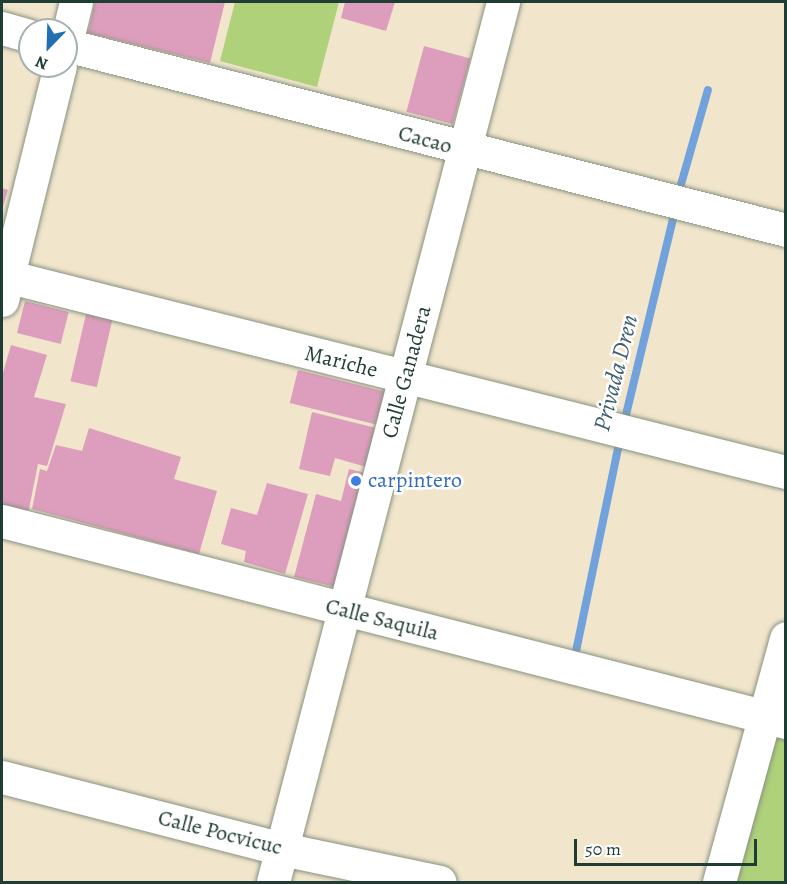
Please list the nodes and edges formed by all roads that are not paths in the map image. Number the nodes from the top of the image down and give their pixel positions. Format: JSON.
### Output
{"nodes":[{"id":1,"x":76,"y":2,"type":"edge"},
{"id":2,"x":503,"y":2,"type":"edge"},
{"id":3,"x":72,"y":18,"type":"edge"},
{"id":4,"x":2,"y":28,"type":"edge"},
{"id":5,"x":18,"y":33,"type":"edge"},
{"id":6,"x":78,"y":47,"type":"edge"},
{"id":7,"x":57,"y":78,"type":"edge"},
{"id":8,"x":464,"y":151,"type":"junction"},
{"id":9,"x":786,"y":230,"type":"edge"},
{"id":10,"x":4,"y":284,"type":"edge"},
{"id":11,"x":405,"y":378,"type":"junction"},
{"id":12,"x":786,"y":472,"type":"edge"},
{"id":13,"x":2,"y":521,"type":"edge"},
{"id":14,"x":344,"y":611,"type":"junction"},
{"id":15,"x":786,"y":638,"type":"edge"},
{"id":16,"x":775,"y":719,"type":"edge"},
{"id":17,"x":2,"y":777,"type":"edge"},
{"id":18,"x":282,"y":849,"type":"junction"},
{"id":19,"x":273,"y":882,"type":"edge"},
{"id":20,"x":440,"y":882,"type":"edge"},
{"id":21,"x":719,"y":882,"type":"edge"}],
"edges":[{"from":1,"to":3,"type":"street"},
{"from":2,"to":8,"type":"street","name":"Calle Ganadera"},
{"from":4,"to":5,"type":"street"},
{"from":6,"to":8,"type":"street","name":"Cacao"},
{"from":7,"to":10,"type":"street"},
{"from":8,"to":9,"type":"street","name":"Cacao"},
{"from":8,"to":11,"type":"street","name":"Calle Ganadera"},
{"from":10,"to":11,"type":"street","name":"Mariche"},
{"from":11,"to":12,"type":"street","name":"Mariche"},
{"from":11,"to":14,"type":"street","name":"Calle Ganadera"},
{"from":13,"to":14,"type":"street","name":"Calle Saquila"},
{"from":14,"to":16,"type":"street","name":"Calle Saquila"},
{"from":14,"to":18,"type":"street","name":"Calle Ganadera"},
{"from":15,"to":16,"type":"street"},
{"from":16,"to":21,"type":"street"},
{"from":17,"to":18,"type":"street","name":"Calle Pocvicuc"},
{"from":18,"to":19,"type":"street","name":"Calle Ganadera"},
{"from":18,"to":20,"type":"street","name":"Calle Pocvicuc"}]}
